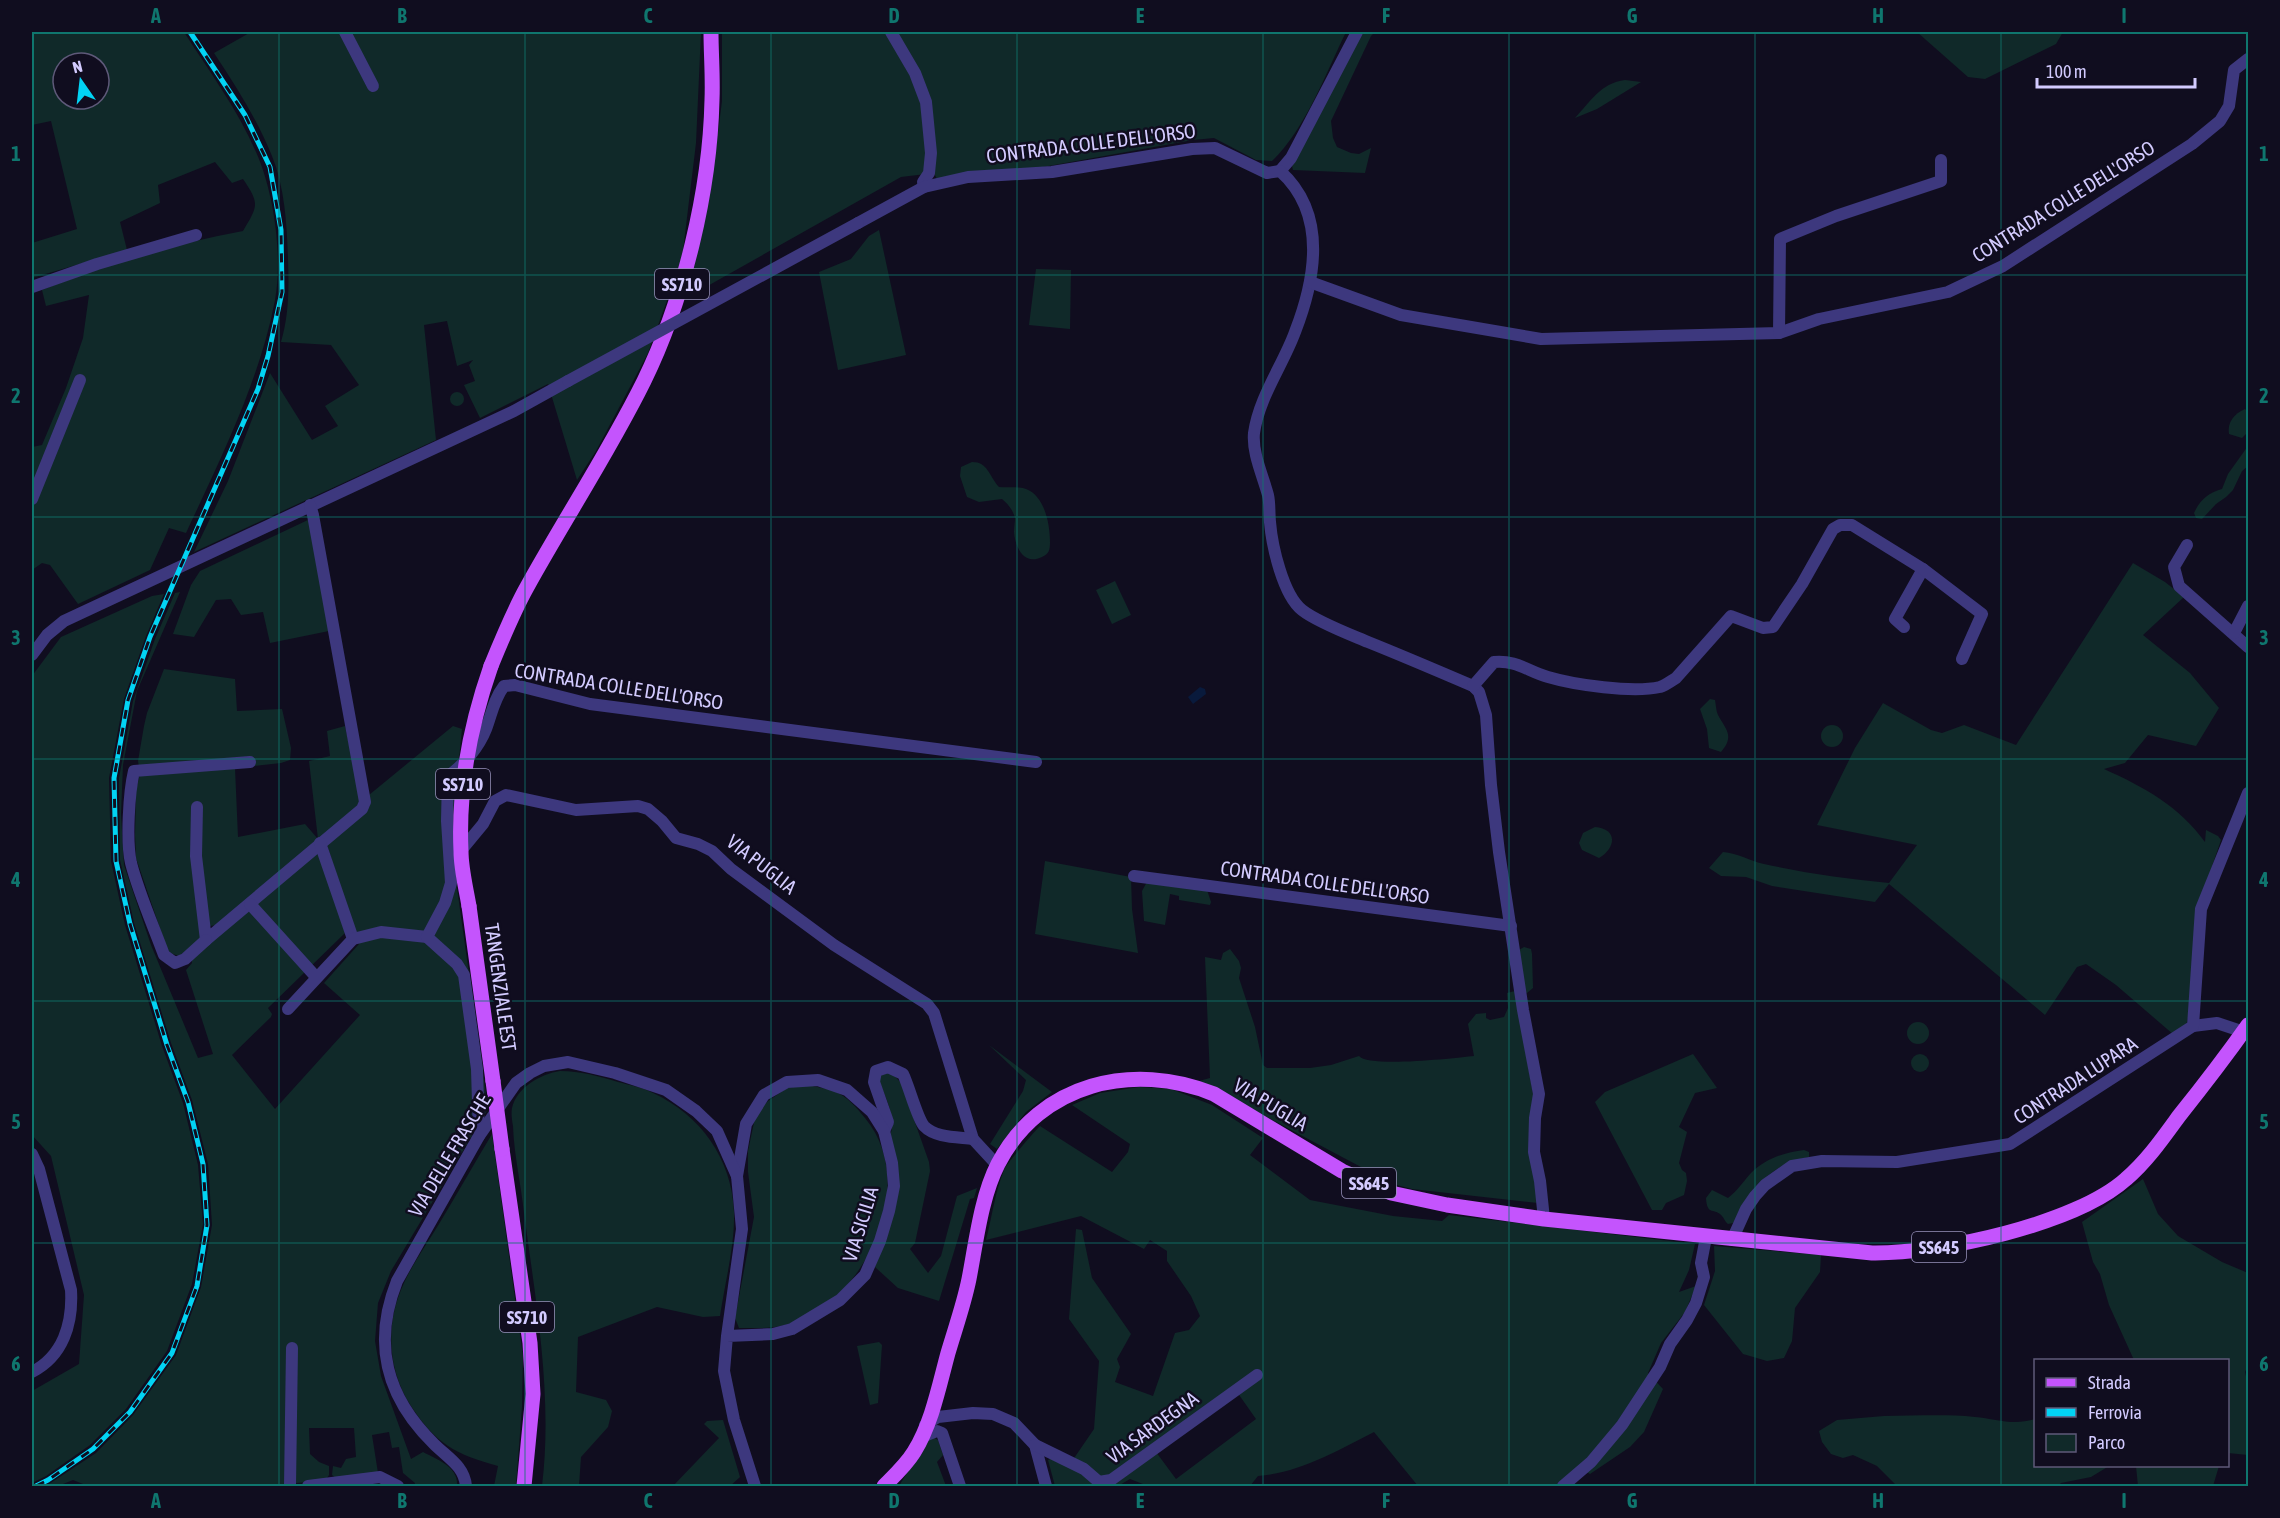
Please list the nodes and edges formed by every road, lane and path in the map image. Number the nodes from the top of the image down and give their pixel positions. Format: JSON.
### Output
{"nodes":[{"id":1,"x":345,"y":32,"type":"edge"},
{"id":2,"x":711,"y":32,"type":"edge"},
{"id":3,"x":891,"y":32,"type":"edge"},
{"id":4,"x":1357,"y":32,"type":"edge"},
{"id":5,"x":2248,"y":59,"type":"edge"},
{"id":6,"x":372,"y":86,"type":"dead end"},
{"id":7,"x":1941,"y":160,"type":"dead end"},
{"id":8,"x":1280,"y":171,"type":"junction"},
{"id":9,"x":924,"y":187,"type":"junction"},
{"id":10,"x":196,"y":235,"type":"dead end"},
{"id":11,"x":1310,"y":282,"type":"junction"},
{"id":12,"x":32,"y":287,"type":"edge"},
{"id":13,"x":1779,"y":333,"type":"junction"},
{"id":14,"x":80,"y":380,"type":"dead end"},
{"id":15,"x":32,"y":499,"type":"edge"},
{"id":16,"x":310,"y":505,"type":"junction"},
{"id":17,"x":2187,"y":545,"type":"dead end"},
{"id":18,"x":1923,"y":569,"type":"junction"},
{"id":19,"x":2248,"y":606,"type":"edge"},
{"id":20,"x":1904,"y":627,"type":"dead end"},
{"id":21,"x":2234,"y":633,"type":"junction"},
{"id":22,"x":2248,"y":646,"type":"edge"},
{"id":23,"x":32,"y":655,"type":"edge"},
{"id":24,"x":1962,"y":659,"type":"dead end"},
{"id":25,"x":1473,"y":686,"type":"junction"},
{"id":26,"x":250,"y":762,"type":"dead end"},
{"id":27,"x":1036,"y":762,"type":"dead end"},
{"id":28,"x":2248,"y":793,"type":"edge"},
{"id":29,"x":197,"y":807,"type":"dead end"},
{"id":30,"x":321,"y":843,"type":"junction"},
{"id":31,"x":450,"y":864,"type":"junction"},
{"id":32,"x":1134,"y":876,"type":"dead end"},
{"id":33,"x":250,"y":904,"type":"junction"},
{"id":34,"x":1511,"y":926,"type":"junction"},
{"id":35,"x":427,"y":937,"type":"junction"},
{"id":36,"x":352,"y":939,"type":"junction"},
{"id":37,"x":206,"y":940,"type":"junction"},
{"id":38,"x":316,"y":977,"type":"junction"},
{"id":39,"x":288,"y":1009,"type":"dead end"},
{"id":40,"x":2193,"y":1026,"type":"junction"},
{"id":41,"x":2246,"y":1029,"type":"edge"},
{"id":42,"x":884,"y":1131,"type":"junction"},
{"id":43,"x":479,"y":1137,"type":"junction"},
{"id":44,"x":973,"y":1139,"type":"junction"},
{"id":45,"x":32,"y":1154,"type":"edge"},
{"id":46,"x":998,"y":1166,"type":"junction"},
{"id":47,"x":737,"y":1176,"type":"junction"},
{"id":48,"x":1545,"y":1219,"type":"junction"},
{"id":49,"x":1706,"y":1237,"type":"junction"},
{"id":50,"x":1732,"y":1240,"type":"junction"},
{"id":51,"x":975,"y":1247,"type":"junction"},
{"id":52,"x":727,"y":1336,"type":"junction"},
{"id":53,"x":292,"y":1348,"type":"dead end"},
{"id":54,"x":32,"y":1372,"type":"edge"},
{"id":55,"x":1257,"y":1375,"type":"dead end"},
{"id":56,"x":937,"y":1392,"type":"junction"},
{"id":57,"x":954,"y":1415,"type":"junction"},
{"id":58,"x":925,"y":1430,"type":"junction"},
{"id":59,"x":1035,"y":1445,"type":"junction"},
{"id":60,"x":909,"y":1447,"type":"junction"},
{"id":61,"x":889,"y":1482,"type":"edge"},
{"id":62,"x":290,"y":1486,"type":"edge"},
{"id":63,"x":308,"y":1486,"type":"edge"},
{"id":64,"x":398,"y":1486,"type":"edge"},
{"id":65,"x":466,"y":1486,"type":"edge"},
{"id":66,"x":524,"y":1486,"type":"edge"},
{"id":67,"x":755,"y":1486,"type":"edge"},
{"id":68,"x":960,"y":1486,"type":"edge"},
{"id":69,"x":1046,"y":1486,"type":"edge"},
{"id":70,"x":1563,"y":1486,"type":"edge"}],
"edges":[{"from":1,"to":6,"type":"street"},
{"from":2,"to":66,"type":"main road","name":"TANGENZIALE EST","number":"SS710","bridge":true},
{"from":3,"to":9,"type":"street"},
{"from":4,"to":8,"type":"street"},
{"from":5,"to":13,"type":"street","name":"CONTRADA COLLE DELL'ORSO"},
{"from":7,"to":13,"type":"street"},
{"from":8,"to":9,"type":"street","name":"CONTRADA COLLE DELL'ORSO"},
{"from":8,"to":11,"type":"street"},
{"from":9,"to":16,"type":"street","name":"CONTRADA COLLE DELL'ORSO","bridge":true},
{"from":10,"to":12,"type":"street"},
{"from":11,"to":13,"type":"street","name":"CONTRADA COLLE DELL'ORSO"},
{"from":11,"to":25,"type":"street"},
{"from":14,"to":15,"type":"street"},
{"from":16,"to":23,"type":"street","name":"CONTRADA COLLE DELL'ORSO"},
{"from":16,"to":30,"type":"street"},
{"from":17,"to":21,"type":"street"},
{"from":18,"to":20,"type":"street"},
{"from":18,"to":24,"type":"street"},
{"from":18,"to":25,"type":"street"},
{"from":19,"to":21,"type":"street"},
{"from":21,"to":22,"type":"street"},
{"from":25,"to":34,"type":"street"},
{"from":26,"to":37,"type":"street"},
{"from":27,"to":31,"type":"street","name":"CONTRADA COLLE DELL'ORSO"},
{"from":28,"to":40,"type":"street"},
{"from":29,"to":37,"type":"street"},
{"from":30,"to":33,"type":"street"},
{"from":30,"to":36,"type":"street"},
{"from":31,"to":35,"type":"street","name":"CONTRADA COLLE DELL'ORSO"},
{"from":31,"to":44,"type":"street","name":"VIA PUGLIA"},
{"from":32,"to":34,"type":"street","name":"CONTRADA COLLE DELL'ORSO"},
{"from":33,"to":37,"type":"street"},
{"from":33,"to":38,"type":"street"},
{"from":34,"to":48,"type":"street"},
{"from":35,"to":36,"type":"street"},
{"from":35,"to":43,"type":"street"},
{"from":36,"to":38,"type":"street"},
{"from":38,"to":39,"type":"street"},
{"from":40,"to":41,"type":"street"},
{"from":40,"to":50,"type":"street","name":"CONTRADA LUPARA"},
{"from":41,"to":50,"type":"main road","number":"SS645"},
{"from":42,"to":44,"type":"street"},
{"from":42,"to":47,"type":"street","name":"VIA SICILIA"},
{"from":42,"to":52,"type":"street","name":"VIA SICILIA"},
{"from":43,"to":47,"type":"street","name":"VIA DELLE FRASCHE"},
{"from":43,"to":65,"type":"street","name":"VIA DELLE FRASCHE"},
{"from":44,"to":46,"type":"street","name":"VIA PUGLIA"},
{"from":45,"to":54,"type":"street"},
{"from":46,"to":48,"type":"main road","name":"VIA PUGLIA","number":"SS645"},
{"from":46,"to":51,"type":"main road","name":"VIA PUGLIA","number":"SS645"},
{"from":47,"to":52,"type":"street","name":"VIA SICILIA"},
{"from":48,"to":49,"type":"main road","number":"SS645"},
{"from":49,"to":50,"type":"main road","number":"SS645"},
{"from":49,"to":70,"type":"street"},
{"from":51,"to":56,"type":"main road","name":"VIA PUGLIA","number":"SS645"},
{"from":51,"to":60,"type":"main road","name":"VIA PUGLIA","number":"SS645"},
{"from":52,"to":67,"type":"street","name":"VIA SICILIA"},
{"from":53,"to":62,"type":"street"},
{"from":55,"to":59,"type":"street","name":"VIA SARDEGNA"},
{"from":56,"to":57,"type":"street"},
{"from":56,"to":58,"type":"main road","name":"VIA PUGLIA","number":"SS645"},
{"from":57,"to":58,"type":"street","name":"VIA SARDEGNA"},
{"from":57,"to":59,"type":"street","name":"VIA SARDEGNA"},
{"from":58,"to":60,"type":"street","name":"VIA SARDEGNA"},
{"from":58,"to":61,"type":"main road","name":"VIA PUGLIA","number":"SS645"},
{"from":58,"to":68,"type":"street"},
{"from":59,"to":69,"type":"street","name":"VIA SARDEGNA"},
{"from":60,"to":61,"type":"main road","name":"VIA PUGLIA","number":"SS645"},
{"from":63,"to":64,"type":"street"}]}
